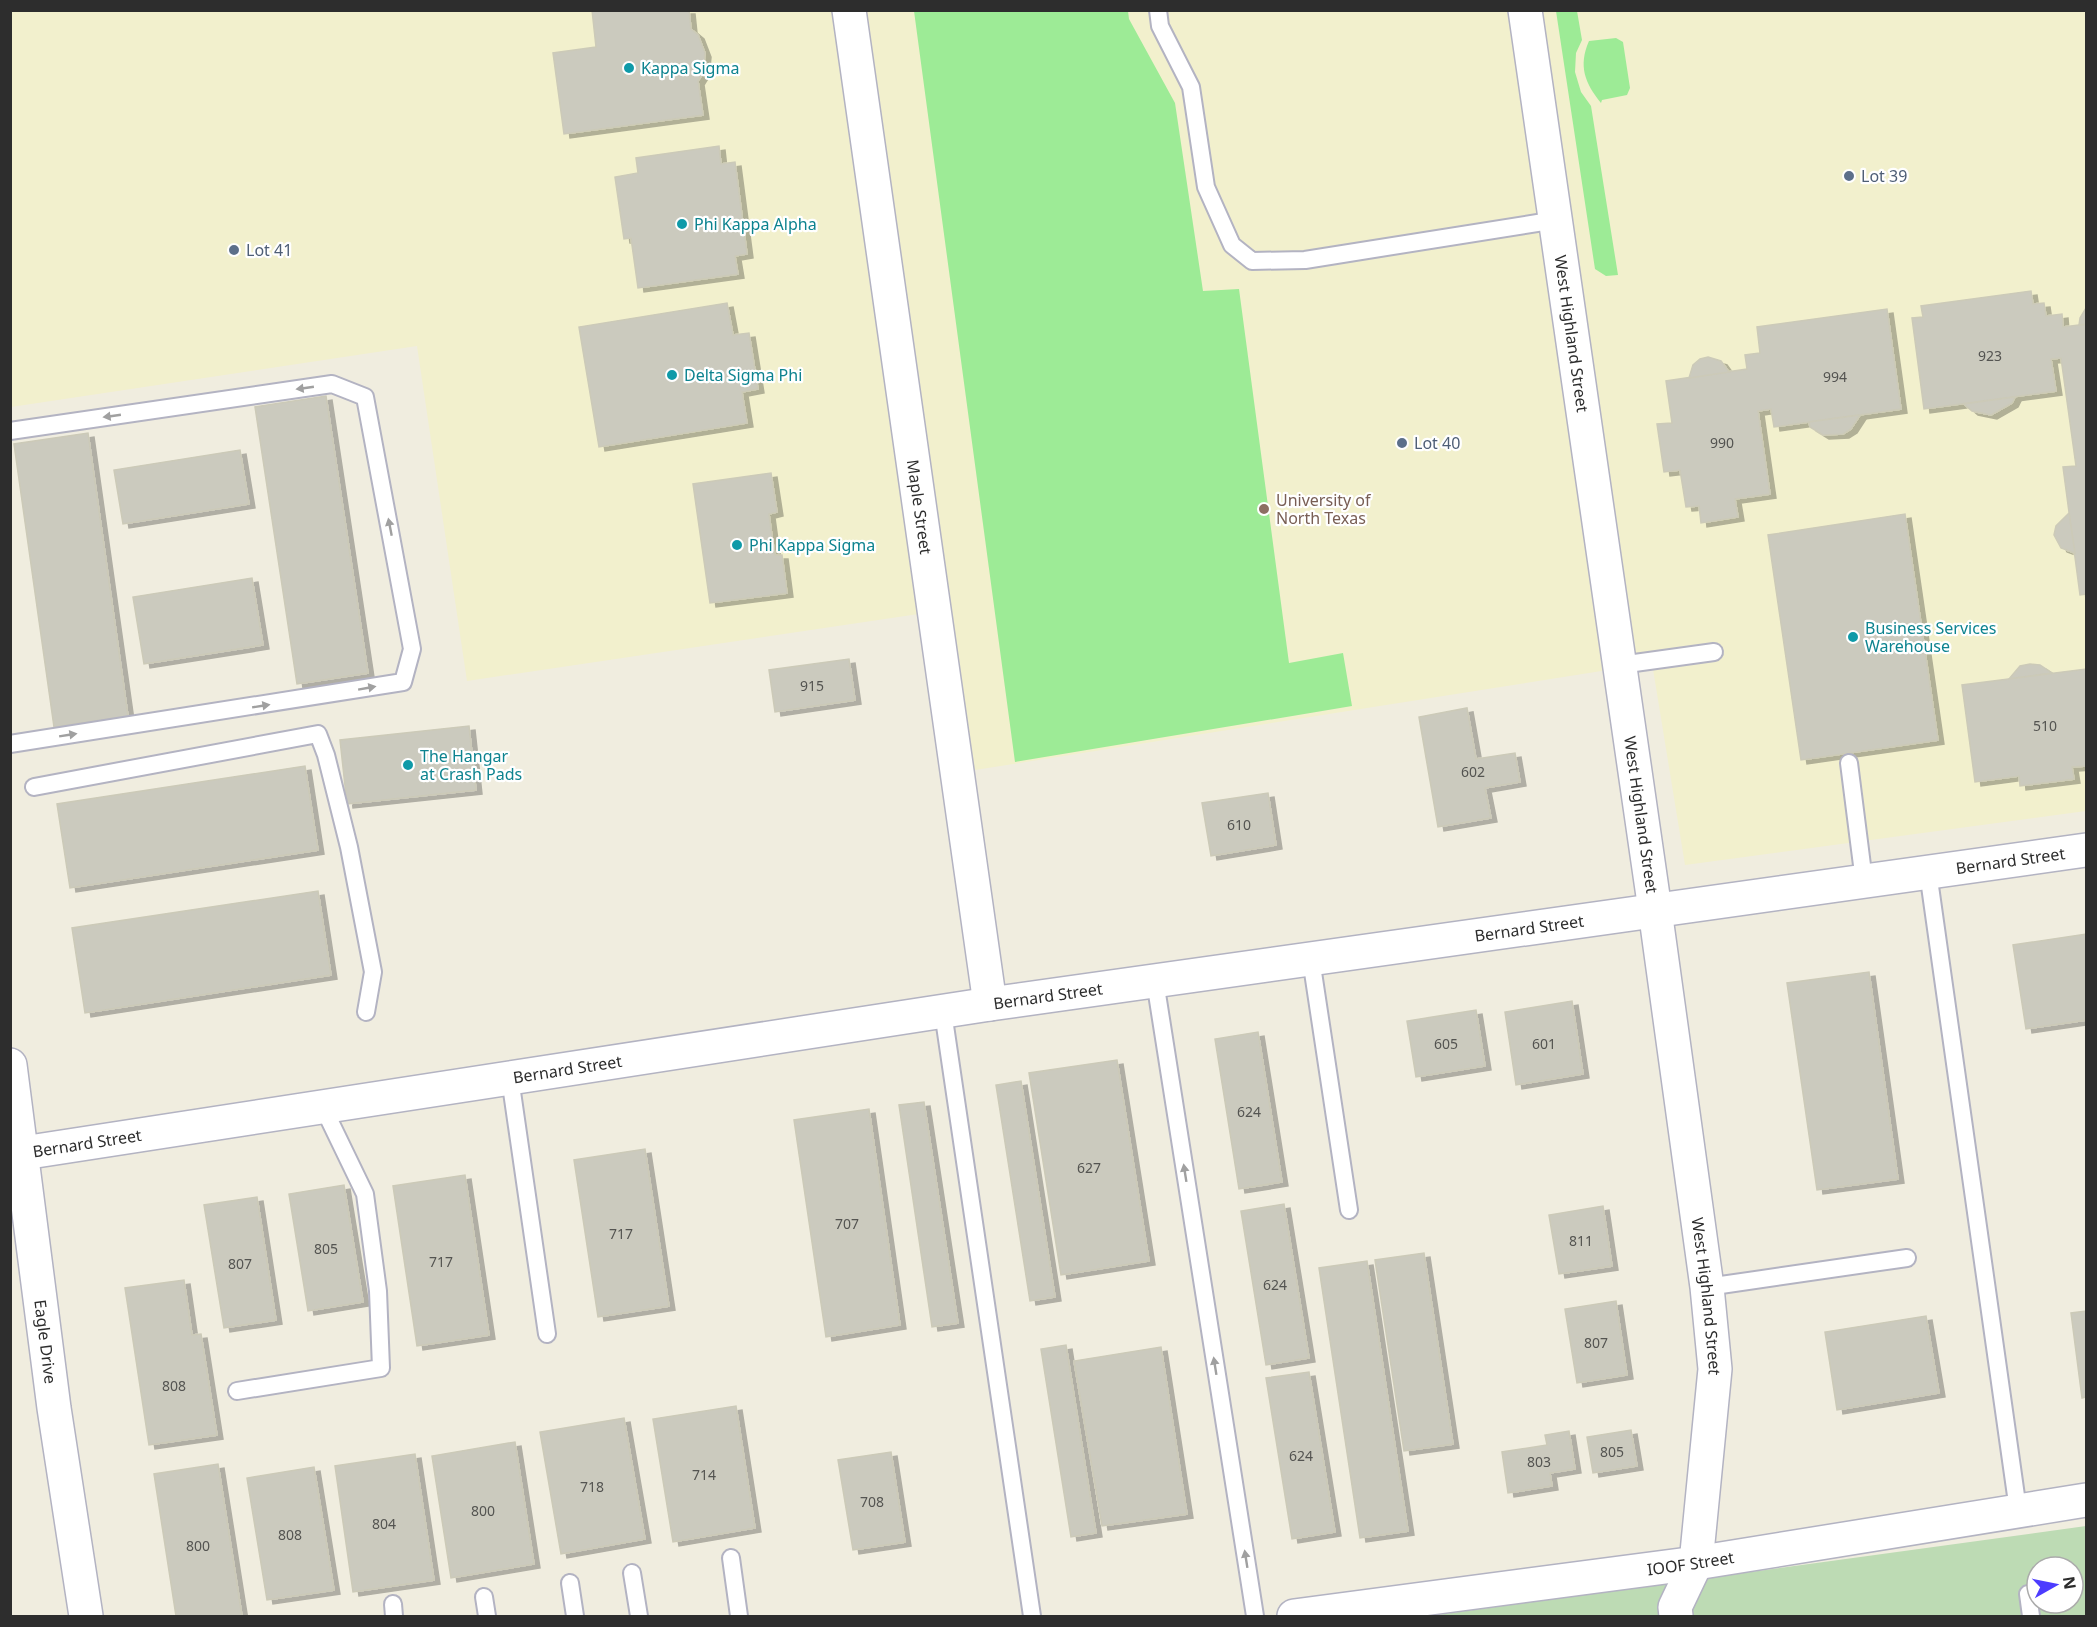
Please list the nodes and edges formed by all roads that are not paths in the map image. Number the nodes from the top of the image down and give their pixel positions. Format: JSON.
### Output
{"nodes":[{"id":1,"x":849,"y":10,"type":"edge"},
{"id":2,"x":1158,"y":10,"type":"edge"},
{"id":3,"x":1525,"y":10,"type":"edge"},
{"id":4,"x":1556,"y":220,"type":"junction"},
{"id":5,"x":10,"y":431,"type":"edge"},
{"id":6,"x":1714,"y":652,"type":"dead end"},
{"id":7,"x":1620,"y":665,"type":"junction"},
{"id":8,"x":10,"y":744,"type":"edge"},
{"id":9,"x":1849,"y":763,"type":"dead end"},
{"id":10,"x":34,"y":787,"type":"dead end"},
{"id":11,"x":2086,"y":850,"type":"edge"},
{"id":12,"x":1928,"y":872,"type":"junction"},
{"id":13,"x":1864,"y":881,"type":"junction"},
{"id":14,"x":1655,"y":910,"type":"junction"},
{"id":15,"x":1311,"y":959,"type":"junction"},
{"id":16,"x":1155,"y":981,"type":"junction"},
{"id":17,"x":990,"y":1004,"type":"junction"},
{"id":18,"x":366,"y":1011,"type":"dead end"},
{"id":19,"x":943,"y":1012,"type":"junction"},
{"id":20,"x":10,"y":1065,"type":"edge"},
{"id":21,"x":510,"y":1078,"type":"junction"},
{"id":22,"x":323,"y":1107,"type":"junction"},
{"id":23,"x":16,"y":1154,"type":"edge"},
{"id":24,"x":1349,"y":1210,"type":"dead end"},
{"id":25,"x":1907,"y":1257,"type":"dead end"},
{"id":26,"x":1707,"y":1287,"type":"junction"},
{"id":27,"x":547,"y":1334,"type":"dead end"},
{"id":28,"x":237,"y":1391,"type":"dead end"},
{"id":29,"x":2086,"y":1500,"type":"edge"},
{"id":30,"x":2018,"y":1510,"type":"junction"},
{"id":31,"x":731,"y":1558,"type":"dead end"},
{"id":32,"x":1696,"y":1563,"type":"junction"},
{"id":33,"x":632,"y":1573,"type":"dead end"},
{"id":34,"x":570,"y":1584,"type":"dead end"},
{"id":35,"x":484,"y":1597,"type":"dead end"},
{"id":36,"x":86,"y":1617,"type":"edge"},
{"id":37,"x":487,"y":1617,"type":"edge"},
{"id":38,"x":575,"y":1617,"type":"edge"},
{"id":39,"x":639,"y":1617,"type":"edge"},
{"id":40,"x":739,"y":1617,"type":"edge"},
{"id":41,"x":1032,"y":1617,"type":"edge"},
{"id":42,"x":1255,"y":1617,"type":"edge"},
{"id":43,"x":1294,"y":1617,"type":"edge"},
{"id":44,"x":1676,"y":1617,"type":"edge"}],
"edges":[{"from":1,"to":17,"type":"street","name":"Maple Street"},
{"from":2,"to":4,"type":"lane"},
{"from":3,"to":4,"type":"street","name":"West Highland Street"},
{"from":4,"to":7,"type":"street","name":"West Highland Street"},
{"from":8,"to":5,"type":"lane","one_way":true},
{"from":6,"to":7,"type":"lane"},
{"from":7,"to":14,"type":"street","name":"West Highland Street"},
{"from":9,"to":13,"type":"lane"},
{"from":10,"to":18,"type":"lane"},
{"from":11,"to":12,"type":"street","name":"Bernard Street"},
{"from":12,"to":13,"type":"street","name":"Bernard Street"},
{"from":12,"to":30,"type":"lane"},
{"from":13,"to":14,"type":"street","name":"Bernard Street"},
{"from":14,"to":15,"type":"street","name":"Bernard Street"},
{"from":14,"to":26,"type":"street","name":"West Highland Street"},
{"from":15,"to":16,"type":"street","name":"Bernard Street"},
{"from":15,"to":24,"type":"lane"},
{"from":16,"to":17,"type":"street","name":"Bernard Street"},
{"from":42,"to":16,"type":"lane","one_way":true},
{"from":17,"to":19,"type":"street","name":"Bernard Street"},
{"from":19,"to":21,"type":"street","name":"Bernard Street"},
{"from":19,"to":41,"type":"lane"},
{"from":20,"to":23,"type":"street","name":"Eagle Drive"},
{"from":21,"to":22,"type":"street","name":"Bernard Street"},
{"from":21,"to":27,"type":"lane"},
{"from":22,"to":23,"type":"street","name":"Bernard Street"},
{"from":22,"to":28,"type":"lane"},
{"from":23,"to":36,"type":"street","name":"Eagle Drive"},
{"from":25,"to":26,"type":"lane"},
{"from":26,"to":32,"type":"street","name":"West Highland Street"},
{"from":29,"to":30,"type":"street","name":"IOOF Street"},
{"from":30,"to":32,"type":"street","name":"IOOF Street"},
{"from":31,"to":40,"type":"lane"},
{"from":32,"to":43,"type":"street","name":"IOOF Street"},
{"from":32,"to":44,"type":"street","name":"West Highland Street"},
{"from":33,"to":39,"type":"lane"},
{"from":34,"to":38,"type":"lane"},
{"from":35,"to":37,"type":"lane"}]}
